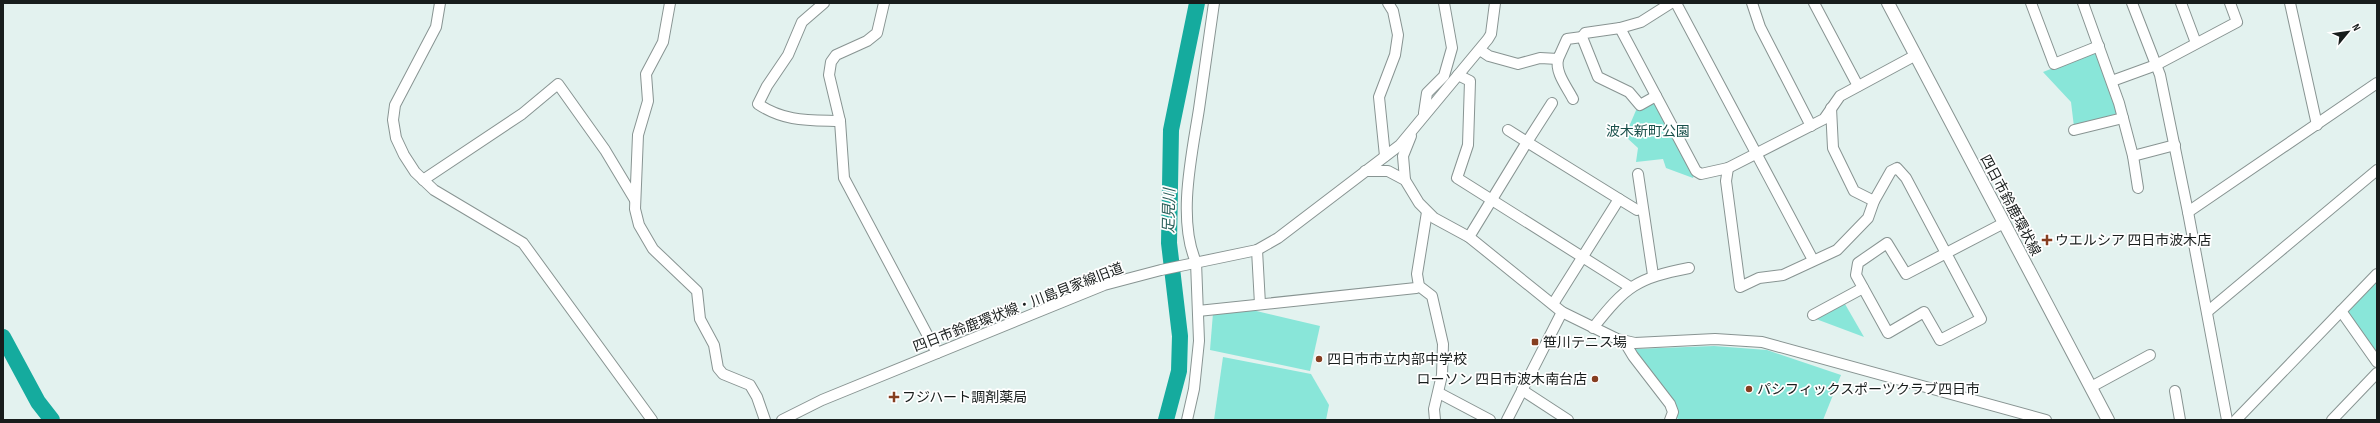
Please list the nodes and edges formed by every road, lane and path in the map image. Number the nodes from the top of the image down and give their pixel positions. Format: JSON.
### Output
{"nodes":[{"id":1,"x":440,"y":3,"type":"edge"},
{"id":2,"x":670,"y":3,"type":"edge"},
{"id":3,"x":824,"y":3,"type":"edge"},
{"id":4,"x":884,"y":3,"type":"edge"},
{"id":5,"x":1214,"y":3,"type":"edge"},
{"id":6,"x":1388,"y":3,"type":"edge"},
{"id":7,"x":1444,"y":3,"type":"edge"},
{"id":8,"x":1494,"y":3,"type":"edge"},
{"id":9,"x":1671,"y":3,"type":"edge"},
{"id":10,"x":1676,"y":3,"type":"edge"},
{"id":11,"x":1752,"y":3,"type":"edge"},
{"id":12,"x":1814,"y":3,"type":"edge"},
{"id":13,"x":1888,"y":3,"type":"edge"},
{"id":14,"x":2031,"y":3,"type":"edge"},
{"id":15,"x":2083,"y":3,"type":"edge"},
{"id":16,"x":2132,"y":3,"type":"edge"},
{"id":17,"x":2181,"y":3,"type":"edge"},
{"id":18,"x":2230,"y":3,"type":"edge"},
{"id":19,"x":2290,"y":3,"type":"edge"},
{"id":20,"x":1620,"y":28,"type":"junction"},
{"id":21,"x":1582,"y":37,"type":"junction"},
{"id":22,"x":2196,"y":43,"type":"junction"},
{"id":23,"x":2099,"y":46,"type":"junction"},
{"id":24,"x":1480,"y":50,"type":"junction"},
{"id":25,"x":1916,"y":55,"type":"junction"},
{"id":26,"x":1558,"y":59,"type":"junction"},
{"id":27,"x":2156,"y":65,"type":"junction"},
{"id":28,"x":1452,"y":78,"type":"junction"},
{"id":29,"x":2112,"y":81,"type":"junction"},
{"id":30,"x":2377,"y":83,"type":"edge"},
{"id":31,"x":1858,"y":86,"type":"junction"},
{"id":32,"x":1656,"y":96,"type":"junction"},
{"id":33,"x":1573,"y":99,"type":"dead end"},
{"id":34,"x":1552,"y":103,"type":"dead end"},
{"id":35,"x":1831,"y":108,"type":"junction"},
{"id":36,"x":2123,"y":118,"type":"junction"},
{"id":37,"x":840,"y":121,"type":"junction"},
{"id":38,"x":2317,"y":125,"type":"junction"},
{"id":39,"x":1415,"y":126,"type":"junction"},
{"id":40,"x":1811,"y":126,"type":"junction"},
{"id":41,"x":1508,"y":130,"type":"dead end"},
{"id":42,"x":2074,"y":130,"type":"dead end"},
{"id":43,"x":1528,"y":142,"type":"junction"},
{"id":44,"x":2175,"y":145,"type":"junction"},
{"id":45,"x":1757,"y":154,"type":"junction"},
{"id":46,"x":1385,"y":156,"type":"junction"},
{"id":47,"x":2133,"y":156,"type":"junction"},
{"id":48,"x":1728,"y":168,"type":"junction"},
{"id":49,"x":2377,"y":170,"type":"edge"},
{"id":50,"x":1363,"y":171,"type":"junction"},
{"id":51,"x":1638,"y":174,"type":"dead end"},
{"id":52,"x":422,"y":180,"type":"junction"},
{"id":53,"x":1405,"y":180,"type":"junction"},
{"id":54,"x":2138,"y":188,"type":"dead end"},
{"id":55,"x":1619,"y":199,"type":"junction"},
{"id":56,"x":635,"y":200,"type":"junction"},
{"id":57,"x":1493,"y":200,"type":"junction"},
{"id":58,"x":1874,"y":201,"type":"junction"},
{"id":59,"x":1637,"y":210,"type":"dead end"},
{"id":60,"x":1426,"y":212,"type":"junction"},
{"id":61,"x":2188,"y":212,"type":"junction"},
{"id":62,"x":2004,"y":223,"type":"junction"},
{"id":63,"x":1469,"y":237,"type":"junction"},
{"id":64,"x":1257,"y":250,"type":"junction"},
{"id":65,"x":1946,"y":254,"type":"junction"},
{"id":66,"x":1583,"y":257,"type":"junction"},
{"id":67,"x":1813,"y":260,"type":"junction"},
{"id":68,"x":1195,"y":262,"type":"junction"},
{"id":69,"x":1689,"y":268,"type":"dead end"},
{"id":70,"x":2377,"y":274,"type":"edge"},
{"id":71,"x":1653,"y":275,"type":"junction"},
{"id":72,"x":1419,"y":286,"type":"junction"},
{"id":73,"x":1630,"y":287,"type":"junction"},
{"id":74,"x":1863,"y":288,"type":"junction"},
{"id":75,"x":1260,"y":304,"type":"junction"},
{"id":76,"x":1553,"y":304,"type":"junction"},
{"id":77,"x":1198,"y":311,"type":"junction"},
{"id":78,"x":2341,"y":311,"type":"junction"},
{"id":79,"x":1562,"y":312,"type":"junction"},
{"id":80,"x":2207,"y":312,"type":"junction"},
{"id":81,"x":1813,"y":315,"type":"dead end"},
{"id":82,"x":1593,"y":328,"type":"junction"},
{"id":83,"x":1624,"y":341,"type":"junction"},
{"id":84,"x":937,"y":353,"type":"junction"},
{"id":85,"x":2150,"y":355,"type":"dead end"},
{"id":86,"x":2377,"y":362,"type":"edge"},
{"id":87,"x":2377,"y":373,"type":"edge"},
{"id":88,"x":2091,"y":387,"type":"junction"},
{"id":89,"x":1522,"y":390,"type":"junction"},
{"id":90,"x":2175,"y":391,"type":"dead end"},
{"id":91,"x":1439,"y":393,"type":"junction"},
{"id":92,"x":1553,"y":416,"type":"edge"},
{"id":93,"x":652,"y":420,"type":"edge"},
{"id":94,"x":765,"y":420,"type":"edge"},
{"id":95,"x":782,"y":420,"type":"edge"},
{"id":96,"x":1187,"y":420,"type":"edge"},
{"id":97,"x":1435,"y":420,"type":"edge"},
{"id":98,"x":1490,"y":420,"type":"edge"},
{"id":99,"x":1507,"y":420,"type":"edge"},
{"id":100,"x":1568,"y":420,"type":"edge"},
{"id":101,"x":1670,"y":420,"type":"edge"},
{"id":102,"x":2046,"y":420,"type":"edge"},
{"id":103,"x":2108,"y":420,"type":"edge"},
{"id":104,"x":2180,"y":420,"type":"edge"},
{"id":105,"x":2227,"y":420,"type":"edge"},
{"id":106,"x":2236,"y":420,"type":"edge"},
{"id":107,"x":2332,"y":420,"type":"edge"}],
"edges":[{"from":1,"to":52,"type":"street"},
{"from":2,"to":56,"type":"street"},
{"from":3,"to":37,"type":"street"},
{"from":4,"to":37,"type":"street"},
{"from":5,"to":68,"type":"street"},
{"from":6,"to":46,"type":"street"},
{"from":7,"to":28,"type":"street"},
{"from":8,"to":24,"type":"street"},
{"from":9,"to":20,"type":"street"},
{"from":10,"to":45,"type":"street"},
{"from":11,"to":40,"type":"street"},
{"from":12,"to":31,"type":"street"},
{"from":13,"to":25,"type":"main road","name":"四日市鈴鹿環状線"},
{"from":14,"to":23,"type":"street"},
{"from":15,"to":23,"type":"street"},
{"from":16,"to":27,"type":"street"},
{"from":17,"to":22,"type":"street"},
{"from":18,"to":22,"type":"street"},
{"from":19,"to":38,"type":"street"},
{"from":20,"to":21,"type":"street"},
{"from":20,"to":32,"type":"street"},
{"from":21,"to":26,"type":"street"},
{"from":21,"to":32,"type":"street"},
{"from":22,"to":27,"type":"street"},
{"from":23,"to":29,"type":"street"},
{"from":24,"to":26,"type":"street"},
{"from":24,"to":28,"type":"street"},
{"from":25,"to":31,"type":"street"},
{"from":25,"to":62,"type":"main road","name":"四日市鈴鹿環状線"},
{"from":26,"to":33,"type":"street"},
{"from":27,"to":29,"type":"street"},
{"from":27,"to":44,"type":"street"},
{"from":28,"to":39,"type":"street","name":"四日市鈴鹿環状線・川島貝家線旧道"},
{"from":28,"to":57,"type":"street"},
{"from":29,"to":36,"type":"street"},
{"from":30,"to":38,"type":"street"},
{"from":31,"to":35,"type":"street"},
{"from":32,"to":48,"type":"street"},
{"from":34,"to":43,"type":"street"},
{"from":35,"to":40,"type":"street"},
{"from":35,"to":58,"type":"street"},
{"from":36,"to":42,"type":"street"},
{"from":36,"to":47,"type":"street"},
{"from":37,"to":84,"type":"street"},
{"from":38,"to":61,"type":"street"},
{"from":39,"to":46,"type":"street","name":"四日市鈴鹿環状線・川島貝家線旧道"},
{"from":39,"to":53,"type":"street"},
{"from":40,"to":45,"type":"street"},
{"from":41,"to":43,"type":"street"},
{"from":43,"to":55,"type":"street"},
{"from":43,"to":57,"type":"street"},
{"from":44,"to":47,"type":"street"},
{"from":44,"to":61,"type":"street"},
{"from":45,"to":48,"type":"street"},
{"from":45,"to":67,"type":"street"},
{"from":46,"to":50,"type":"street","name":"四日市鈴鹿環状線・川島貝家線旧道"},
{"from":47,"to":54,"type":"street"},
{"from":48,"to":67,"type":"street"},
{"from":49,"to":80,"type":"street"},
{"from":50,"to":53,"type":"street"},
{"from":50,"to":64,"type":"street","name":"四日市鈴鹿環状線・川島貝家線旧道"},
{"from":51,"to":71,"type":"street"},
{"from":52,"to":56,"type":"street"},
{"from":52,"to":93,"type":"street"},
{"from":53,"to":60,"type":"street"},
{"from":55,"to":59,"type":"street"},
{"from":55,"to":66,"type":"street"},
{"from":56,"to":94,"type":"street"},
{"from":57,"to":63,"type":"street"},
{"from":57,"to":66,"type":"street"},
{"from":58,"to":65,"type":"street"},
{"from":58,"to":67,"type":"street"},
{"from":60,"to":63,"type":"street"},
{"from":60,"to":72,"type":"street"},
{"from":61,"to":80,"type":"street"},
{"from":62,"to":65,"type":"street"},
{"from":62,"to":88,"type":"main road","name":"四日市鈴鹿環状線"},
{"from":63,"to":76,"type":"street"},
{"from":64,"to":68,"type":"street","name":"四日市鈴鹿環状線・川島貝家線旧道"},
{"from":64,"to":75,"type":"street"},
{"from":65,"to":74,"type":"street"},
{"from":65,"to":74,"type":"street"},
{"from":66,"to":73,"type":"street"},
{"from":66,"to":76,"type":"street"},
{"from":68,"to":77,"type":"street"},
{"from":68,"to":84,"type":"street","name":"四日市鈴鹿環状線・川島貝家線旧道"},
{"from":69,"to":71,"type":"street"},
{"from":70,"to":78,"type":"street"},
{"from":71,"to":73,"type":"street"},
{"from":72,"to":75,"type":"street"},
{"from":72,"to":91,"type":"street"},
{"from":73,"to":82,"type":"street"},
{"from":74,"to":81,"type":"street"},
{"from":75,"to":77,"type":"street"},
{"from":76,"to":79,"type":"street"},
{"from":77,"to":96,"type":"street"},
{"from":78,"to":86,"type":"street"},
{"from":78,"to":106,"type":"street"},
{"from":79,"to":82,"type":"street"},
{"from":79,"to":89,"type":"street"},
{"from":80,"to":105,"type":"street"},
{"from":82,"to":83,"type":"street"},
{"from":83,"to":101,"type":"street"},
{"from":83,"to":102,"type":"street"},
{"from":84,"to":95,"type":"street","name":"四日市鈴鹿環状線・川島貝家線旧道"},
{"from":85,"to":88,"type":"street"},
{"from":87,"to":107,"type":"street"},
{"from":88,"to":103,"type":"main road","name":"四日市鈴鹿環状線"},
{"from":89,"to":92,"type":"street"},
{"from":89,"to":99,"type":"street"},
{"from":90,"to":104,"type":"street"},
{"from":91,"to":97,"type":"street"},
{"from":91,"to":98,"type":"street"},
{"from":92,"to":100,"type":"street"}]}
